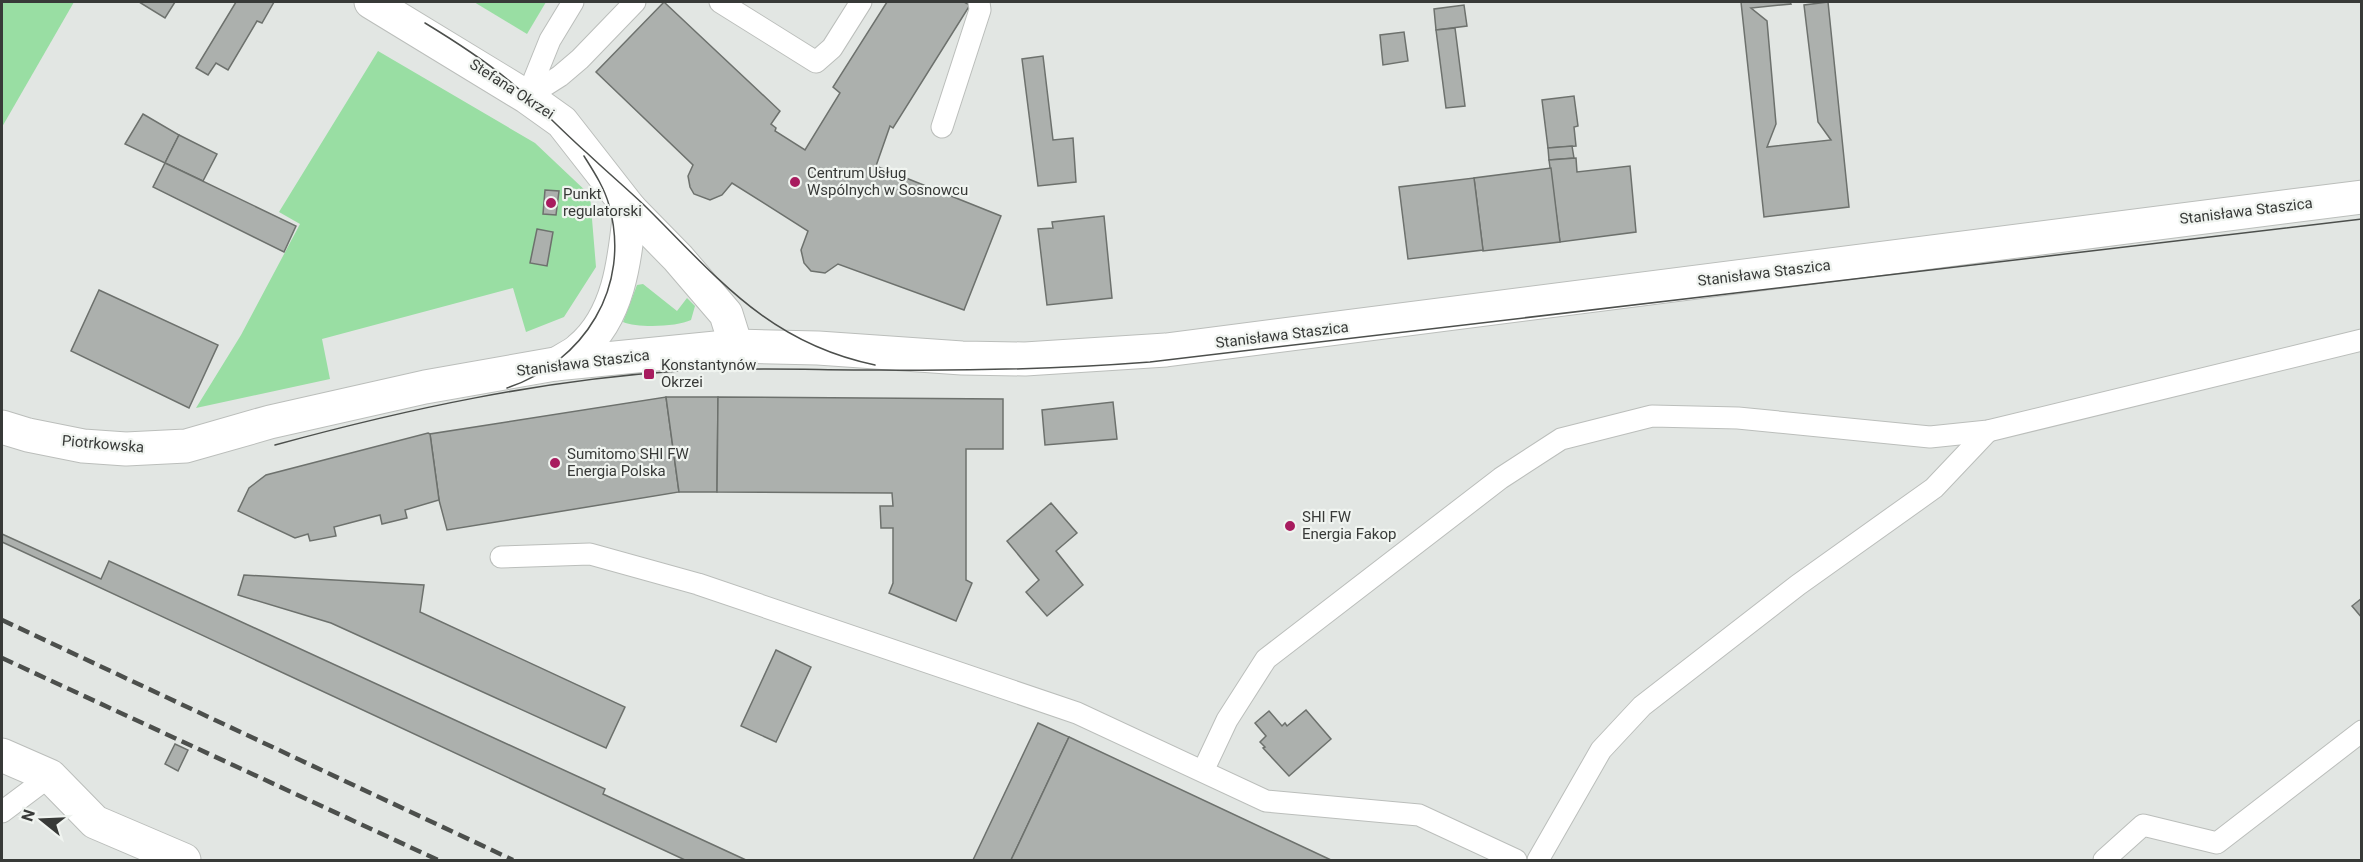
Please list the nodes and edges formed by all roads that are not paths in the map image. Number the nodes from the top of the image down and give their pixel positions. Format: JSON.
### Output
{"nodes":[{"id":1,"x":371,"y":2,"type":"edge"},
{"id":2,"x":573,"y":2,"type":"edge"},
{"id":3,"x":635,"y":2,"type":"edge"},
{"id":4,"x":720,"y":2,"type":"edge"},
{"id":5,"x":861,"y":2,"type":"edge"},
{"id":6,"x":980,"y":2,"type":"edge"},
{"id":7,"x":527,"y":97,"type":"junction"},
{"id":8,"x":942,"y":127,"type":"dead end"},
{"id":9,"x":2361,"y":197,"type":"edge"},
{"id":10,"x":630,"y":209,"type":"junction"},
{"id":11,"x":2361,"y":340,"type":"edge"},
{"id":12,"x":736,"y":346,"type":"junction"},
{"id":13,"x":555,"y":364,"type":"junction"},
{"id":14,"x":2,"y":427,"type":"edge"},
{"id":15,"x":1988,"y":431,"type":"junction"},
{"id":16,"x":206,"y":442,"type":"joint"},
{"id":17,"x":501,"y":558,"type":"dead end"},
{"id":18,"x":2361,"y":731,"type":"edge"},
{"id":19,"x":2,"y":755,"type":"edge"},
{"id":20,"x":1203,"y":771,"type":"junction"},
{"id":21,"x":50,"y":776,"type":"junction"},
{"id":22,"x":2,"y":813,"type":"edge"},
{"id":23,"x":184,"y":861,"type":"edge"},
{"id":24,"x":1516,"y":861,"type":"edge"},
{"id":25,"x":1538,"y":861,"type":"edge"},
{"id":26,"x":2104,"y":861,"type":"edge"}],
"edges":[{"from":1,"to":7,"type":"street","name":"Stefana Okrzei"},
{"from":2,"to":7,"type":"lane"},
{"from":3,"to":7,"type":"lane"},
{"from":4,"to":5,"type":"lane"},
{"from":6,"to":8,"type":"lane"},
{"from":7,"to":10,"type":"street","name":"Stefana Okrzei"},
{"from":9,"to":12,"type":"street","name":"Stanisława Staszica"},
{"from":10,"to":12,"type":"street","name":"Stefana Okrzei"},
{"from":10,"to":13,"type":"street"},
{"from":11,"to":15,"type":"lane"},
{"from":12,"to":13,"type":"street","name":"Stanisława Staszica"},
{"from":13,"to":16,"type":"street","name":"Stanisława Staszica"},
{"from":14,"to":16,"type":"street","name":"Piotrkowska"},
{"from":15,"to":20,"type":"lane"},
{"from":15,"to":25,"type":"lane"},
{"from":17,"to":20,"type":"lane"},
{"from":18,"to":26,"type":"lane"},
{"from":19,"to":21,"type":"street"},
{"from":20,"to":24,"type":"lane"},
{"from":21,"to":22,"type":"lane"},
{"from":21,"to":23,"type":"street"}]}
